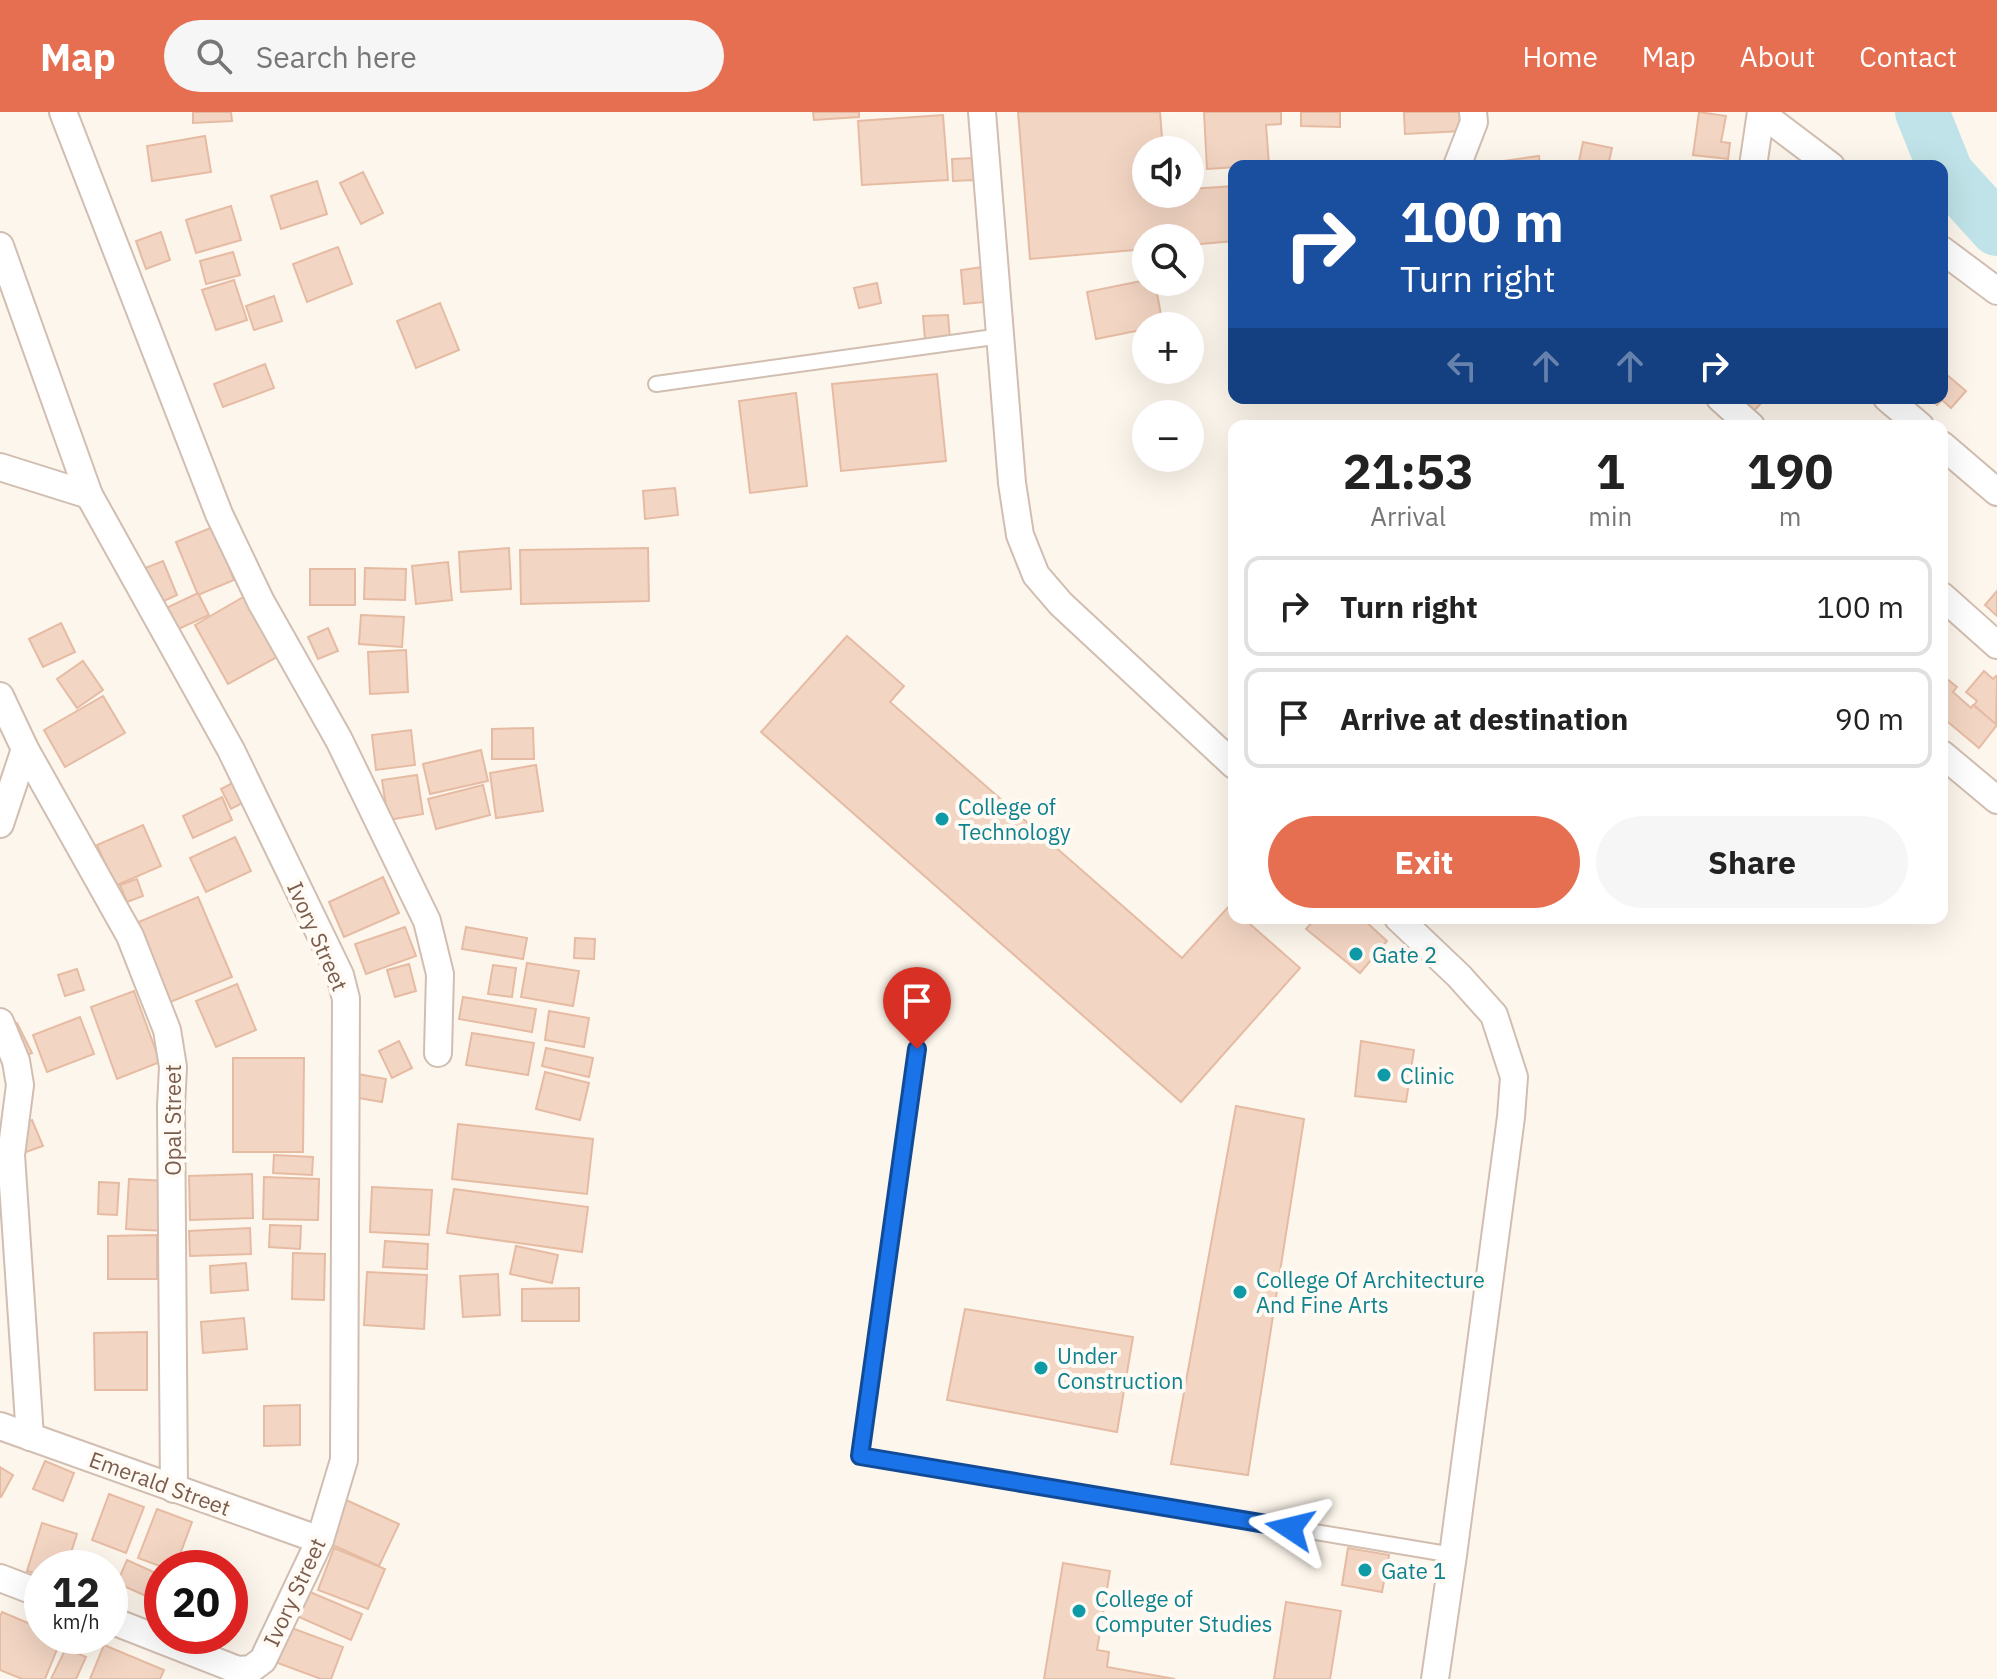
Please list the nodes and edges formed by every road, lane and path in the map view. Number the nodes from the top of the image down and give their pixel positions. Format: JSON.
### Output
{"nodes":[{"id":1,"x":63,"y":112,"type":"edge"},
{"id":2,"x":982,"y":112,"type":"edge"},
{"id":3,"x":1473,"y":112,"type":"edge"},
{"id":4,"x":1761,"y":112,"type":"edge"},
{"id":5,"x":1459,"y":160,"type":"edge"},
{"id":6,"x":1754,"y":160,"type":"edge"},
{"id":7,"x":1823,"y":160,"type":"edge"},
{"id":8,"x":0,"y":246,"type":"edge"},
{"id":9,"x":1948,"y":254,"type":"edge"},
{"id":10,"x":1997,"y":291,"type":"edge"},
{"id":11,"x":1001,"y":336,"type":"junction"},
{"id":12,"x":656,"y":384,"type":"dead end"},
{"id":13,"x":1726,"y":404,"type":"edge"},
{"id":14,"x":1894,"y":404,"type":"edge"},
{"id":15,"x":1744,"y":420,"type":"edge"},
{"id":16,"x":1913,"y":420,"type":"edge"},
{"id":17,"x":1948,"y":450,"type":"edge"},
{"id":18,"x":0,"y":467,"type":"edge"},
{"id":19,"x":1997,"y":492,"type":"edge"},
{"id":20,"x":89,"y":495,"type":"junction"},
{"id":21,"x":1948,"y":601,"type":"edge"},
{"id":22,"x":1997,"y":645,"type":"edge"},
{"id":23,"x":0,"y":696,"type":"edge"},
{"id":24,"x":25,"y":749,"type":"junction"},
{"id":25,"x":1228,"y":759,"type":"edge"},
{"id":26,"x":1948,"y":759,"type":"edge"},
{"id":27,"x":1997,"y":800,"type":"edge"},
{"id":28,"x":0,"y":824,"type":"edge"},
{"id":29,"x":1404,"y":924,"type":"edge"},
{"id":30,"x":0,"y":1022,"type":"edge"},
{"id":31,"x":917,"y":1049,"type":"dead end"},
{"id":32,"x":438,"y":1053,"type":"dead end"},
{"id":33,"x":0,"y":1426,"type":"edge"},
{"id":34,"x":30,"y":1437,"type":"junction"},
{"id":35,"x":174,"y":1489,"type":"junction"},
{"id":36,"x":320,"y":1540,"type":"junction"},
{"id":37,"x":1453,"y":1555,"type":"junction"},
{"id":38,"x":0,"y":1578,"type":"edge"},
{"id":39,"x":24,"y":1587,"type":"edge"},
{"id":40,"x":128,"y":1627,"type":"edge"},
{"id":41,"x":1435,"y":1679,"type":"edge"}],
"edges":[{"from":1,"to":32,"type":"street"},
{"from":2,"to":11,"type":"street"},
{"from":3,"to":5,"type":"street"},
{"from":4,"to":6,"type":"street"},
{"from":4,"to":7,"type":"street"},
{"from":8,"to":20,"type":"street","name":"Ivory Street"},
{"from":9,"to":10,"type":"street"},
{"from":11,"to":12,"type":"lane"},
{"from":11,"to":25,"type":"street"},
{"from":13,"to":15,"type":"street"},
{"from":14,"to":16,"type":"street"},
{"from":17,"to":19,"type":"street"},
{"from":18,"to":20,"type":"street"},
{"from":20,"to":36,"type":"street","name":"Ivory Street"},
{"from":21,"to":22,"type":"street"},
{"from":23,"to":24,"type":"street","name":"Opal Street"},
{"from":24,"to":28,"type":"street"},
{"from":24,"to":35,"type":"street","name":"Opal Street"},
{"from":26,"to":27,"type":"street"},
{"from":29,"to":37,"type":"street"},
{"from":30,"to":34,"type":"street"},
{"from":31,"to":37,"type":"lane"},
{"from":33,"to":34,"type":"street","name":"Emerald Street"},
{"from":34,"to":35,"type":"street","name":"Emerald Street"},
{"from":35,"to":36,"type":"street","name":"Emerald Street"},
{"from":36,"to":40,"type":"street","name":"Ivory Street"},
{"from":37,"to":41,"type":"street"},
{"from":38,"to":39,"type":"street"}]}
